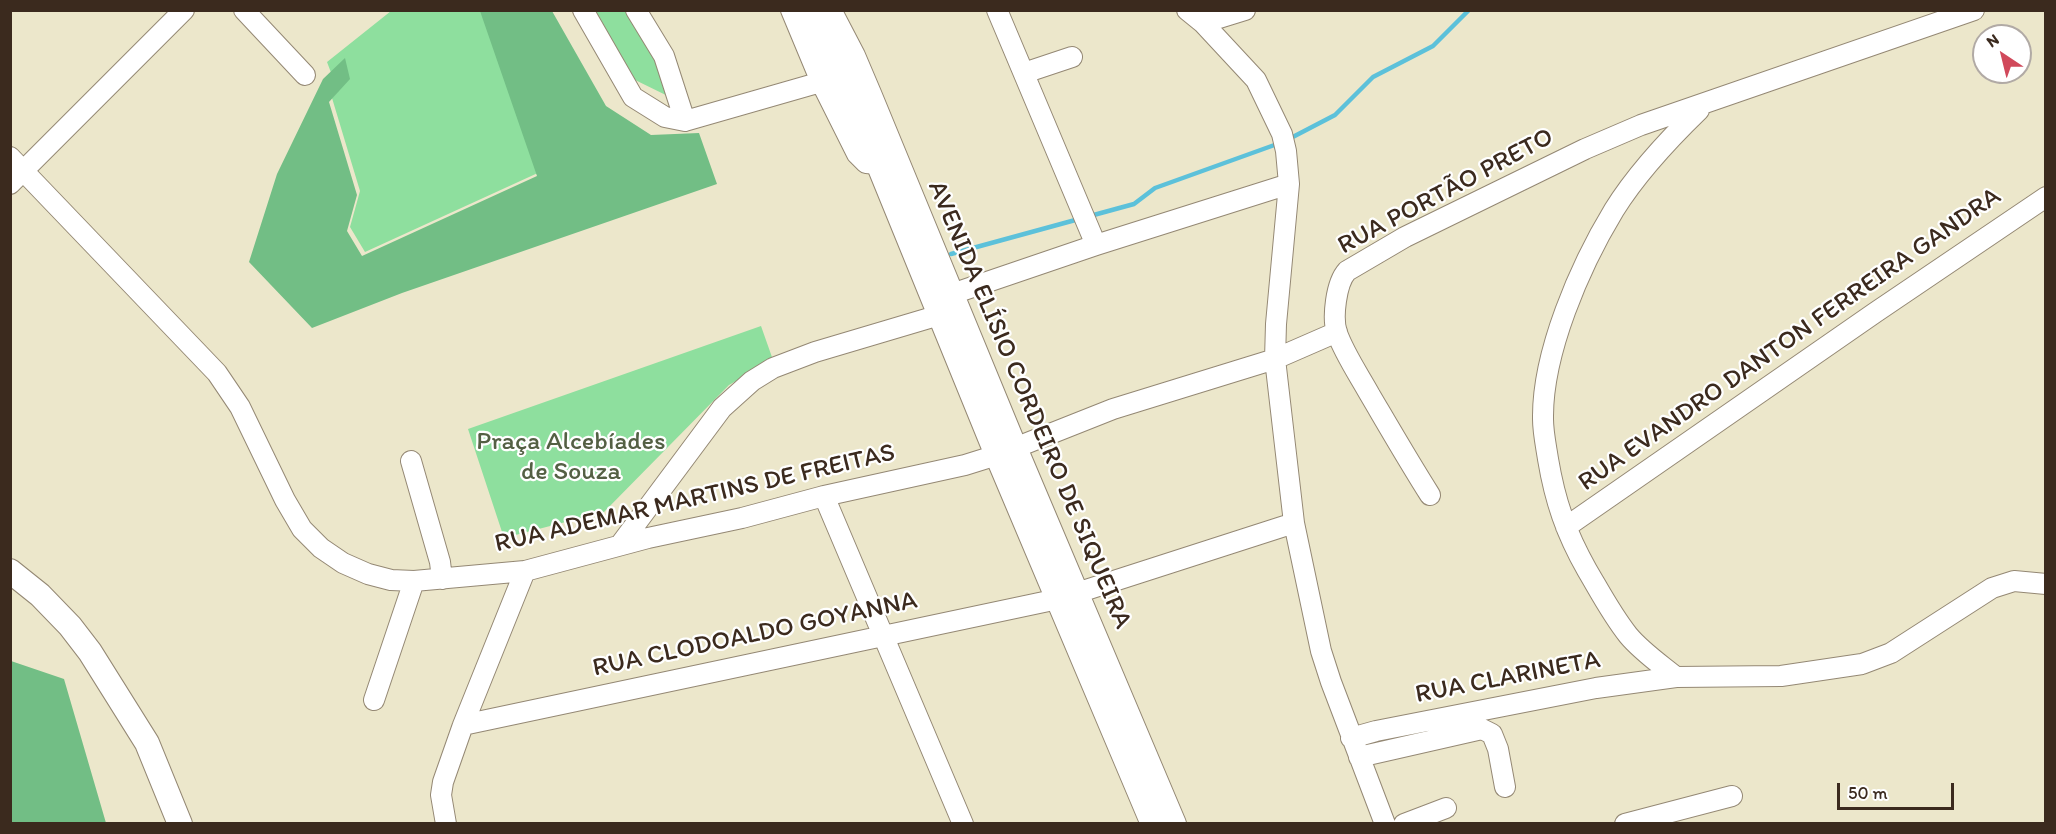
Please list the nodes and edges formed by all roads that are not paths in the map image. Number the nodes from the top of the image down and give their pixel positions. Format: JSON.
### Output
{"nodes":[{"id":1,"x":184,"y":10,"type":"edge"},
{"id":2,"x":244,"y":10,"type":"edge"},
{"id":3,"x":583,"y":10,"type":"edge"},
{"id":4,"x":636,"y":10,"type":"edge"},
{"id":5,"x":791,"y":10,"type":"edge"},
{"id":6,"x":809,"y":10,"type":"edge"},
{"id":7,"x":829,"y":10,"type":"edge"},
{"id":8,"x":997,"y":10,"type":"edge"},
{"id":9,"x":1186,"y":10,"type":"edge"},
{"id":10,"x":1245,"y":10,"type":"edge"},
{"id":11,"x":1974,"y":10,"type":"edge"},
{"id":12,"x":1203,"y":23,"type":"junction"},
{"id":13,"x":1072,"y":57,"type":"dead end"},
{"id":14,"x":1024,"y":73,"type":"junction"},
{"id":15,"x":305,"y":75,"type":"dead end"},
{"id":16,"x":821,"y":82,"type":"junction"},
{"id":17,"x":1703,"y":105,"type":"junction"},
{"id":18,"x":685,"y":121,"type":"junction"},
{"id":19,"x":1641,"y":125,"type":"junction"},
{"id":20,"x":1664,"y":144,"type":"junction"},
{"id":21,"x":878,"y":164,"type":"junction"},
{"id":22,"x":15,"y":171,"type":"edge"},
{"id":23,"x":1288,"y":177,"type":"junction"},
{"id":24,"x":2042,"y":207,"type":"edge"},
{"id":25,"x":1094,"y":238,"type":"junction"},
{"id":26,"x":946,"y":305,"type":"junction"},
{"id":27,"x":1337,"y":332,"type":"junction"},
{"id":28,"x":1275,"y":359,"type":"junction"},
{"id":29,"x":1006,"y":451,"type":"junction"},
{"id":30,"x":411,"y":461,"type":"dead end"},
{"id":31,"x":1430,"y":495,"type":"dead end"},
{"id":32,"x":824,"y":496,"type":"junction"},
{"id":33,"x":643,"y":513,"type":"junction"},
{"id":34,"x":1294,"y":523,"type":"junction"},
{"id":35,"x":1566,"y":527,"type":"junction"},
{"id":36,"x":648,"y":538,"type":"junction"},
{"id":37,"x":620,"y":545,"type":"junction"},
{"id":38,"x":10,"y":571,"type":"edge"},
{"id":39,"x":525,"y":571,"type":"junction"},
{"id":40,"x":442,"y":579,"type":"junction"},
{"id":41,"x":414,"y":581,"type":"junction"},
{"id":42,"x":2046,"y":584,"type":"edge"},
{"id":43,"x":1067,"y":596,"type":"junction"},
{"id":44,"x":884,"y":635,"type":"junction"},
{"id":45,"x":1629,"y":637,"type":"junction"},
{"id":46,"x":1676,"y":677,"type":"junction"},
{"id":47,"x":1624,"y":684,"type":"junction"},
{"id":48,"x":374,"y":700,"type":"dead end"},
{"id":49,"x":463,"y":725,"type":"junction"},
{"id":50,"x":1351,"y":738,"type":"junction"},
{"id":51,"x":1359,"y":757,"type":"junction"},
{"id":52,"x":1505,"y":787,"type":"dead end"},
{"id":53,"x":1732,"y":796,"type":"dead end"},
{"id":54,"x":1446,"y":808,"type":"dead end"},
{"id":55,"x":180,"y":824,"type":"edge"},
{"id":56,"x":446,"y":824,"type":"edge"},
{"id":57,"x":963,"y":824,"type":"edge"},
{"id":58,"x":1153,"y":824,"type":"edge"},
{"id":59,"x":1174,"y":824,"type":"edge"},
{"id":60,"x":1385,"y":824,"type":"edge"},
{"id":61,"x":1404,"y":824,"type":"edge"},
{"id":62,"x":1625,"y":824,"type":"edge"}],
"edges":[{"from":1,"to":22,"type":"street"},
{"from":2,"to":15,"type":"street"},
{"from":3,"to":18,"type":"street"},
{"from":4,"to":18,"type":"street"},
{"from":5,"to":16,"type":"street"},
{"from":6,"to":21,"type":"main road","name":"AVENIDA ELÍSIO CORDEIRO DE SIQUEIRA"},
{"from":7,"to":26,"type":"main road","name":"AVENIDA ELÍSIO CORDEIRO DE SIQUEIRA"},
{"from":8,"to":14,"type":"street"},
{"from":9,"to":12,"type":"street"},
{"from":10,"to":12,"type":"street"},
{"from":11,"to":17,"type":"street","name":"RUA PORTÃO PRETO"},
{"from":12,"to":23,"type":"street"},
{"from":13,"to":14,"type":"street"},
{"from":14,"to":25,"type":"street"},
{"from":16,"to":18,"type":"street"},
{"from":16,"to":21,"type":"street"},
{"from":17,"to":19,"type":"street","name":"RUA PORTÃO PRETO"},
{"from":17,"to":20,"type":"street"},
{"from":19,"to":20,"type":"street"},
{"from":19,"to":27,"type":"street","name":"RUA PORTÃO PRETO"},
{"from":20,"to":35,"type":"street"},
{"from":21,"to":26,"type":"main road","name":"AVENIDA ELÍSIO CORDEIRO DE SIQUEIRA"},
{"from":22,"to":41,"type":"street","name":"RUA ADEMAR MARTINS DE FREITAS"},
{"from":23,"to":25,"type":"street"},
{"from":23,"to":28,"type":"street"},
{"from":24,"to":35,"type":"street","name":"RUA EVANDRO DANTON FERREIRA GANDRA"},
{"from":25,"to":26,"type":"street"},
{"from":26,"to":29,"type":"main road","name":"AVENIDA ELÍSIO CORDEIRO DE SIQUEIRA"},
{"from":26,"to":33,"type":"street"},
{"from":27,"to":28,"type":"street","name":"RUA ADEMAR MARTINS DE FREITAS"},
{"from":27,"to":31,"type":"street","name":"RUA PORTÃO PRETO"},
{"from":28,"to":29,"type":"street","name":"RUA ADEMAR MARTINS DE FREITAS"},
{"from":28,"to":34,"type":"street"},
{"from":29,"to":32,"type":"street","name":"RUA ADEMAR MARTINS DE FREITAS"},
{"from":29,"to":43,"type":"main road","name":"AVENIDA ELÍSIO CORDEIRO DE SIQUEIRA"},
{"from":30,"to":40,"type":"street"},
{"from":32,"to":36,"type":"street","name":"RUA ADEMAR MARTINS DE FREITAS"},
{"from":32,"to":44,"type":"street"},
{"from":33,"to":36,"type":"street"},
{"from":33,"to":37,"type":"street"},
{"from":34,"to":43,"type":"street","name":"RUA CLODOALDO GOYANNA"},
{"from":34,"to":50,"type":"street"},
{"from":35,"to":45,"type":"street"},
{"from":36,"to":37,"type":"street","name":"RUA ADEMAR MARTINS DE FREITAS"},
{"from":37,"to":39,"type":"street","name":"RUA ADEMAR MARTINS DE FREITAS"},
{"from":38,"to":55,"type":"main road"},
{"from":39,"to":40,"type":"street","name":"RUA ADEMAR MARTINS DE FREITAS"},
{"from":39,"to":49,"type":"street"},
{"from":40,"to":41,"type":"street","name":"RUA ADEMAR MARTINS DE FREITAS"},
{"from":41,"to":48,"type":"street"},
{"from":42,"to":46,"type":"street","name":"RUA CLARINETA"},
{"from":43,"to":44,"type":"street","name":"RUA CLODOALDO GOYANNA"},
{"from":43,"to":58,"type":"main road","name":"AVENIDA ELÍSIO CORDEIRO DE SIQUEIRA"},
{"from":43,"to":59,"type":"main road","name":"AVENIDA ELÍSIO CORDEIRO DE SIQUEIRA"},
{"from":44,"to":49,"type":"street","name":"RUA CLODOALDO GOYANNA"},
{"from":44,"to":57,"type":"street"},
{"from":45,"to":46,"type":"street"},
{"from":45,"to":47,"type":"street"},
{"from":46,"to":47,"type":"street","name":"RUA CLARINETA"},
{"from":47,"to":50,"type":"street","name":"RUA CLARINETA"},
{"from":49,"to":56,"type":"street"},
{"from":50,"to":51,"type":"street"},
{"from":51,"to":52,"type":"street"},
{"from":51,"to":60,"type":"street"},
{"from":53,"to":62,"type":"street"},
{"from":54,"to":61,"type":"street"}]}
